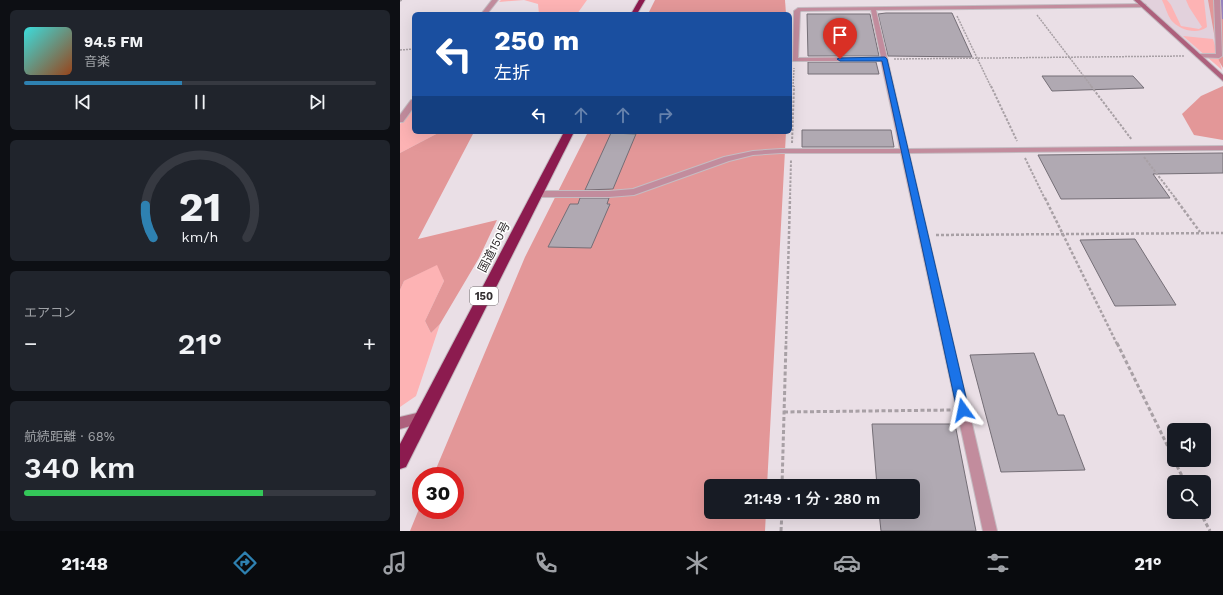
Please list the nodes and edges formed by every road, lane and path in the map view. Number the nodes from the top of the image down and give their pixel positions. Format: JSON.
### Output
{"nodes":[{"id":1,"x":495,"y":0,"type":"edge"},
{"id":2,"x":642,"y":0,"type":"edge"},
{"id":3,"x":1137,"y":0,"type":"edge"},
{"id":4,"x":1217,"y":0,"type":"edge"},
{"id":5,"x":1144,"y":6,"type":"junction"},
{"id":6,"x":1032,"y":7,"type":"junction"},
{"id":7,"x":953,"y":8,"type":"junction"},
{"id":8,"x":873,"y":9,"type":"junction"},
{"id":9,"x":486,"y":12,"type":"edge"},
{"id":10,"x":635,"y":12,"type":"edge"},
{"id":11,"x":412,"y":49,"type":"edge"},
{"id":12,"x":400,"y":50,"type":"edge"},
{"id":13,"x":1199,"y":56,"type":"junction"},
{"id":14,"x":1070,"y":58,"type":"junction"},
{"id":15,"x":885,"y":59,"type":"junction"},
{"id":16,"x":978,"y":59,"type":"junction"},
{"id":17,"x":795,"y":60,"type":"junction"},
{"id":18,"x":1223,"y":79,"type":"edge"},
{"id":19,"x":412,"y":105,"type":"edge"},
{"id":20,"x":400,"y":120,"type":"edge"},
{"id":21,"x":792,"y":128,"type":"edge"},
{"id":22,"x":568,"y":134,"type":"edge"},
{"id":23,"x":792,"y":134,"type":"edge"},
{"id":24,"x":1223,"y":148,"type":"edge"},
{"id":25,"x":1139,"y":149,"type":"junction"},
{"id":26,"x":791,"y":151,"type":"junction"},
{"id":27,"x":1022,"y":151,"type":"junction"},
{"id":28,"x":906,"y":152,"type":"junction"},
{"id":29,"x":537,"y":194,"type":"junction"},
{"id":30,"x":1223,"y":232,"type":"edge"},
{"id":31,"x":1062,"y":233,"type":"junction"},
{"id":32,"x":1200,"y":233,"type":"junction"},
{"id":33,"x":924,"y":236,"type":"junction"},
{"id":34,"x":963,"y":410,"type":"junction"},
{"id":35,"x":784,"y":412,"type":"junction"},
{"id":36,"x":421,"y":418,"type":"junction"},
{"id":37,"x":400,"y":423,"type":"edge"},
{"id":38,"x":1167,"y":446,"type":"edge"},
{"id":39,"x":400,"y":461,"type":"edge"},
{"id":40,"x":782,"y":479,"type":"edge"},
{"id":41,"x":782,"y":519,"type":"edge"},
{"id":42,"x":1204,"y":519,"type":"edge"},
{"id":43,"x":781,"y":531,"type":"edge"},
{"id":44,"x":990,"y":531,"type":"edge"},
{"id":45,"x":1210,"y":531,"type":"edge"}],
"edges":[{"from":1,"to":9,"type":"street"},
{"from":2,"to":10,"type":"highway"},
{"from":3,"to":5,"type":"street"},
{"from":4,"to":13,"type":"street"},
{"from":5,"to":6,"type":"street"},
{"from":5,"to":13,"type":"street"},
{"from":6,"to":7,"type":"street"},
{"from":6,"to":14,"type":"path"},
{"from":7,"to":8,"type":"street"},
{"from":7,"to":16,"type":"path"},
{"from":8,"to":15,"type":"street"},
{"from":8,"to":17,"type":"street"},
{"from":11,"to":12,"type":"path"},
{"from":13,"to":14,"type":"path"},
{"from":13,"to":18,"type":"street"},
{"from":14,"to":16,"type":"path"},
{"from":14,"to":25,"type":"path"},
{"from":15,"to":16,"type":"path"},
{"from":15,"to":17,"type":"street"},
{"from":15,"to":28,"type":"street"},
{"from":16,"to":27,"type":"path"},
{"from":17,"to":21,"type":"path"},
{"from":19,"to":20,"type":"street"},
{"from":22,"to":29,"type":"highway","name":"国道150号","number":"150"},
{"from":23,"to":26,"type":"path"},
{"from":24,"to":25,"type":"street"},
{"from":25,"to":27,"type":"street"},
{"from":25,"to":32,"type":"path"},
{"from":26,"to":28,"type":"street"},
{"from":26,"to":29,"type":"street"},
{"from":26,"to":35,"type":"path"},
{"from":27,"to":28,"type":"street"},
{"from":27,"to":31,"type":"path"},
{"from":28,"to":33,"type":"street"},
{"from":29,"to":36,"type":"highway","name":"国道150号","number":"150"},
{"from":30,"to":32,"type":"path"},
{"from":31,"to":32,"type":"path"},
{"from":31,"to":33,"type":"path"},
{"from":31,"to":38,"type":"path"},
{"from":33,"to":34,"type":"street"},
{"from":34,"to":35,"type":"path"},
{"from":34,"to":44,"type":"street"},
{"from":35,"to":40,"type":"path"},
{"from":36,"to":37,"type":"street"},
{"from":36,"to":39,"type":"highway","name":"国道150号","number":"150"},
{"from":41,"to":43,"type":"path"},
{"from":42,"to":45,"type":"path"}]}
